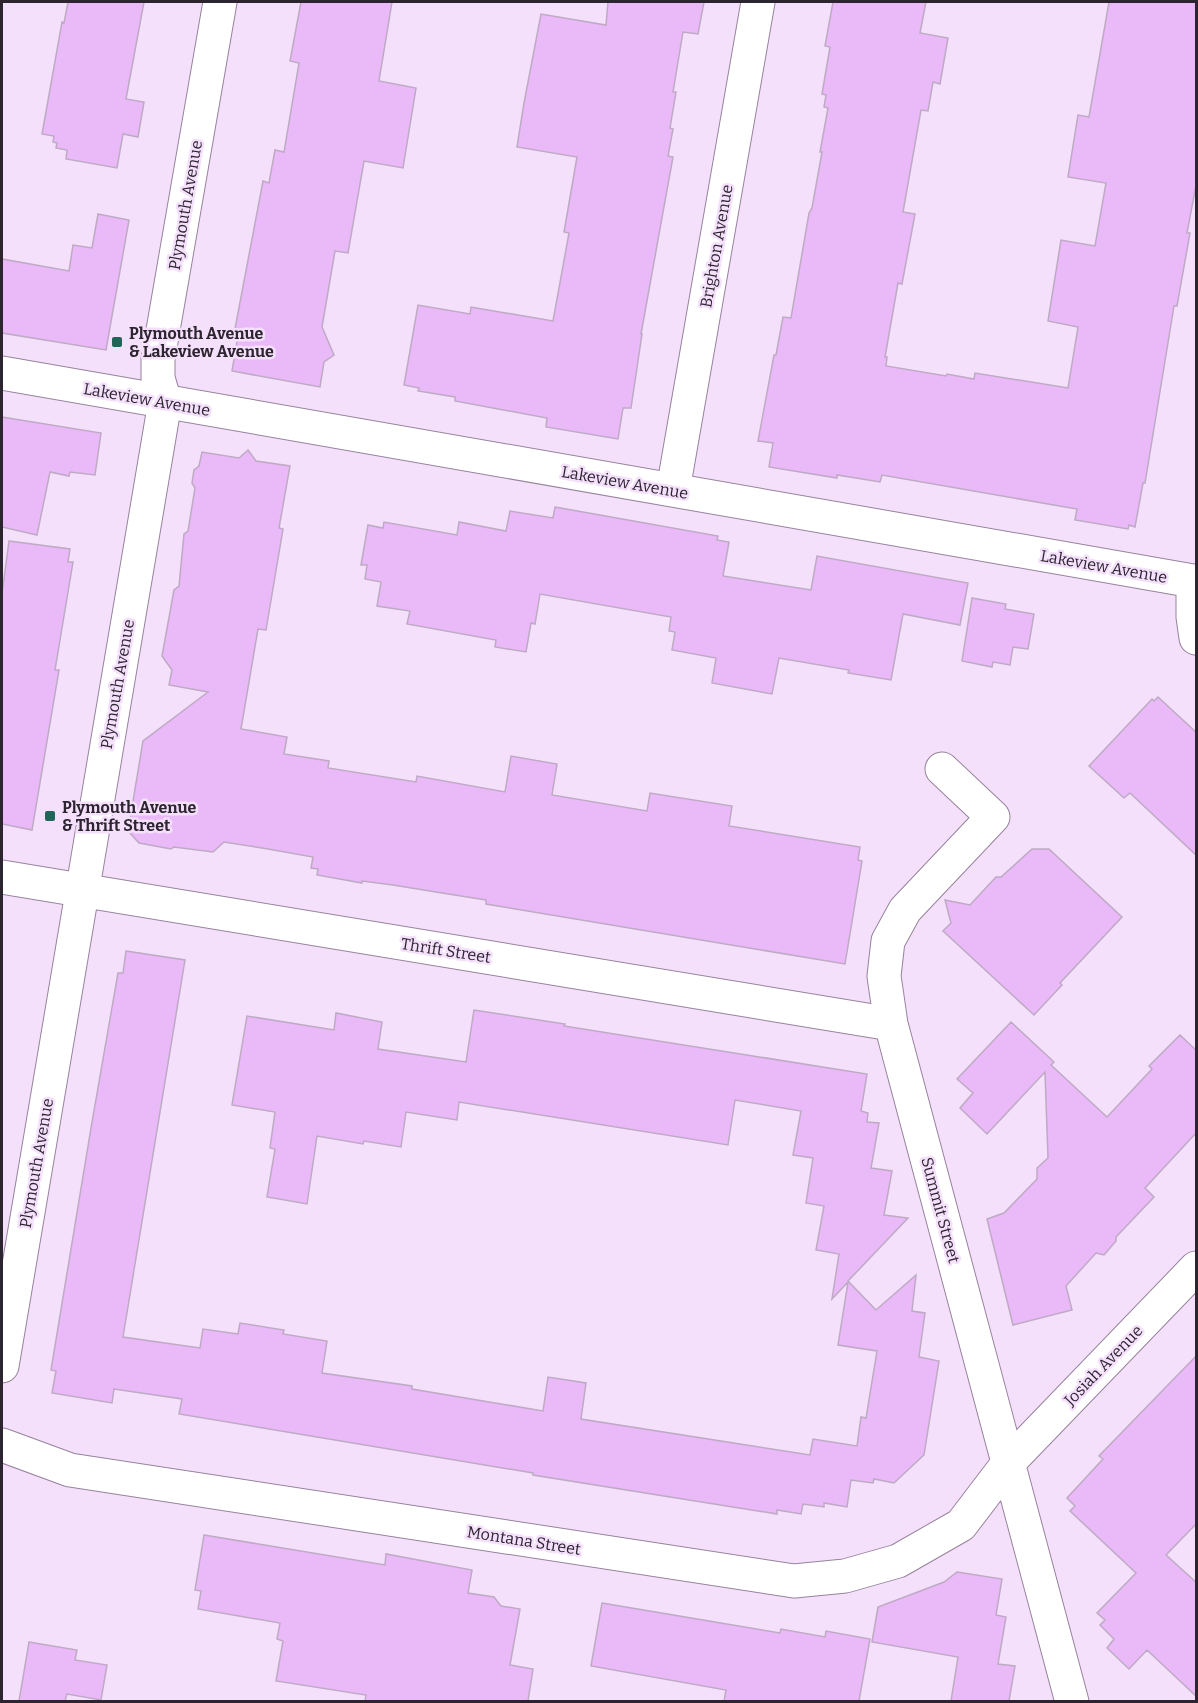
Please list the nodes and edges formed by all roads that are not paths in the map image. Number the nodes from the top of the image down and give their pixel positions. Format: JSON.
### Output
{"nodes":[{"id":1,"x":220,"y":2,"type":"edge"},
{"id":2,"x":758,"y":2,"type":"edge"},
{"id":3,"x":2,"y":374,"type":"edge"},
{"id":4,"x":165,"y":402,"type":"junction"},
{"id":5,"x":673,"y":490,"type":"junction"},
{"id":6,"x":1195,"y":571,"type":"edge"},
{"id":7,"x":1197,"y":638,"type":"edge"},
{"id":8,"x":942,"y":769,"type":"dead end"},
{"id":9,"x":2,"y":877,"type":"edge"},
{"id":10,"x":82,"y":890,"type":"junction"},
{"id":11,"x":891,"y":1024,"type":"junction"},
{"id":12,"x":1197,"y":1268,"type":"edge"},
{"id":13,"x":2,"y":1366,"type":"edge"},
{"id":14,"x":2,"y":1445,"type":"edge"},
{"id":15,"x":1009,"y":1462,"type":"junction"},
{"id":16,"x":1072,"y":1701,"type":"edge"}],
"edges":[{"from":1,"to":4,"type":"street","name":"Plymouth Avenue"},
{"from":2,"to":5,"type":"street","name":"Brighton Avenue"},
{"from":3,"to":4,"type":"street","name":"Lakeview Avenue"},
{"from":4,"to":5,"type":"street","name":"Lakeview Avenue"},
{"from":4,"to":10,"type":"street","name":"Plymouth Avenue"},
{"from":5,"to":6,"type":"street","name":"Lakeview Avenue"},
{"from":6,"to":7,"type":"street","name":"Lakeview Avenue"},
{"from":8,"to":11,"type":"street","name":"Summit Street"},
{"from":9,"to":10,"type":"street","name":"Thrift Street"},
{"from":10,"to":11,"type":"street","name":"Thrift Street"},
{"from":10,"to":13,"type":"street","name":"Plymouth Avenue"},
{"from":11,"to":15,"type":"street","name":"Summit Street"},
{"from":12,"to":15,"type":"street","name":"Josiah Avenue"},
{"from":14,"to":15,"type":"street","name":"Montana Street"},
{"from":15,"to":16,"type":"street","name":"Summit Street"}]}
